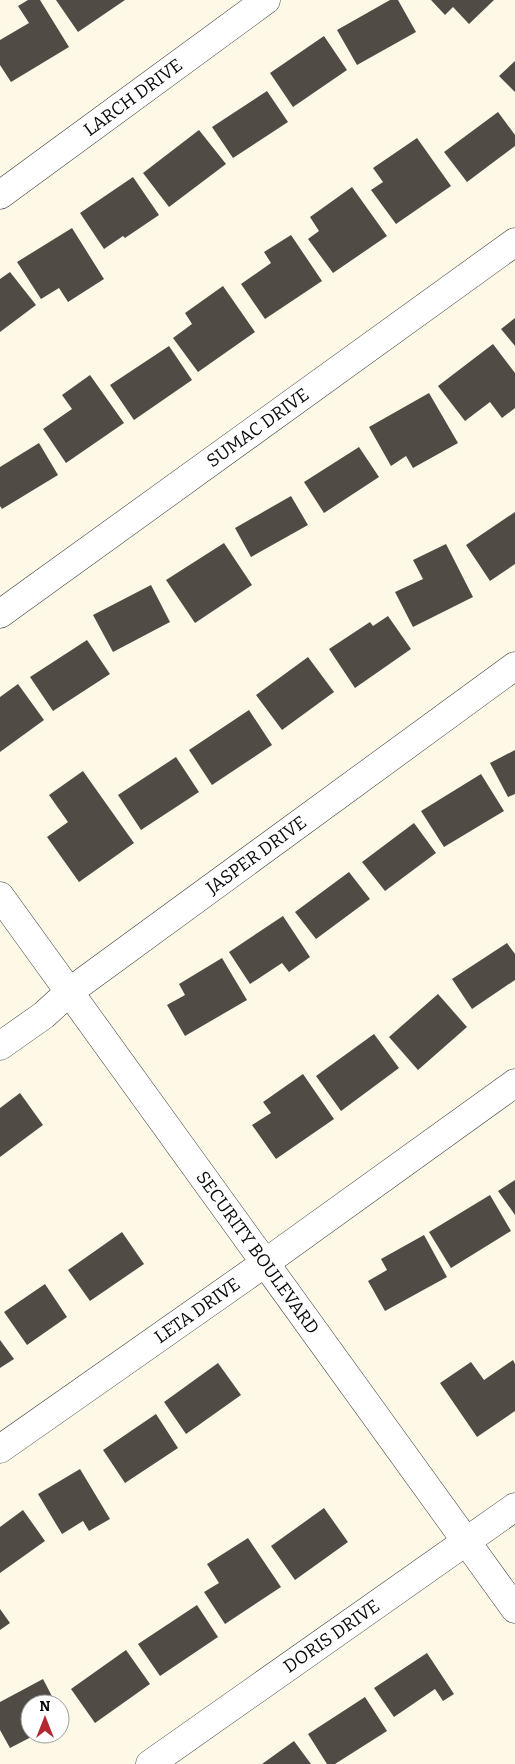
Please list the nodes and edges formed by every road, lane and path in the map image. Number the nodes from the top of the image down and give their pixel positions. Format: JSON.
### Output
{"nodes":[{"id":1,"x":266,"y":0,"type":"edge"},
{"id":2,"x":0,"y":195,"type":"edge"},
{"id":3,"x":515,"y":242,"type":"edge"},
{"id":4,"x":0,"y":614,"type":"edge"},
{"id":5,"x":515,"y":666,"type":"edge"},
{"id":6,"x":0,"y":896,"type":"edge"},
{"id":7,"x":69,"y":992,"type":"junction"},
{"id":8,"x":0,"y":1046,"type":"edge"},
{"id":9,"x":515,"y":1083,"type":"edge"},
{"id":10,"x":265,"y":1263,"type":"junction"},
{"id":11,"x":0,"y":1449,"type":"edge"},
{"id":12,"x":515,"y":1507,"type":"edge"},
{"id":13,"x":466,"y":1542,"type":"junction"},
{"id":14,"x":515,"y":1609,"type":"edge"},
{"id":15,"x":150,"y":1764,"type":"edge"}],
"edges":[{"from":1,"to":2,"type":"street","name":"LARCH DRIVE"},
{"from":3,"to":4,"type":"street","name":"SUMAC DRIVE"},
{"from":5,"to":7,"type":"street","name":"JASPER DRIVE"},
{"from":6,"to":7,"type":"street","name":"SECURITY BOULEVARD"},
{"from":7,"to":8,"type":"street","name":"JASPER DRIVE"},
{"from":7,"to":10,"type":"street","name":"SECURITY BOULEVARD"},
{"from":9,"to":10,"type":"street","name":"LETA DRIVE"},
{"from":10,"to":11,"type":"street","name":"LETA DRIVE"},
{"from":10,"to":13,"type":"street","name":"SECURITY BOULEVARD"},
{"from":12,"to":13,"type":"street","name":"DORIS DRIVE"},
{"from":13,"to":14,"type":"street","name":"SECURITY BOULEVARD"},
{"from":13,"to":15,"type":"street","name":"DORIS DRIVE"}]}
